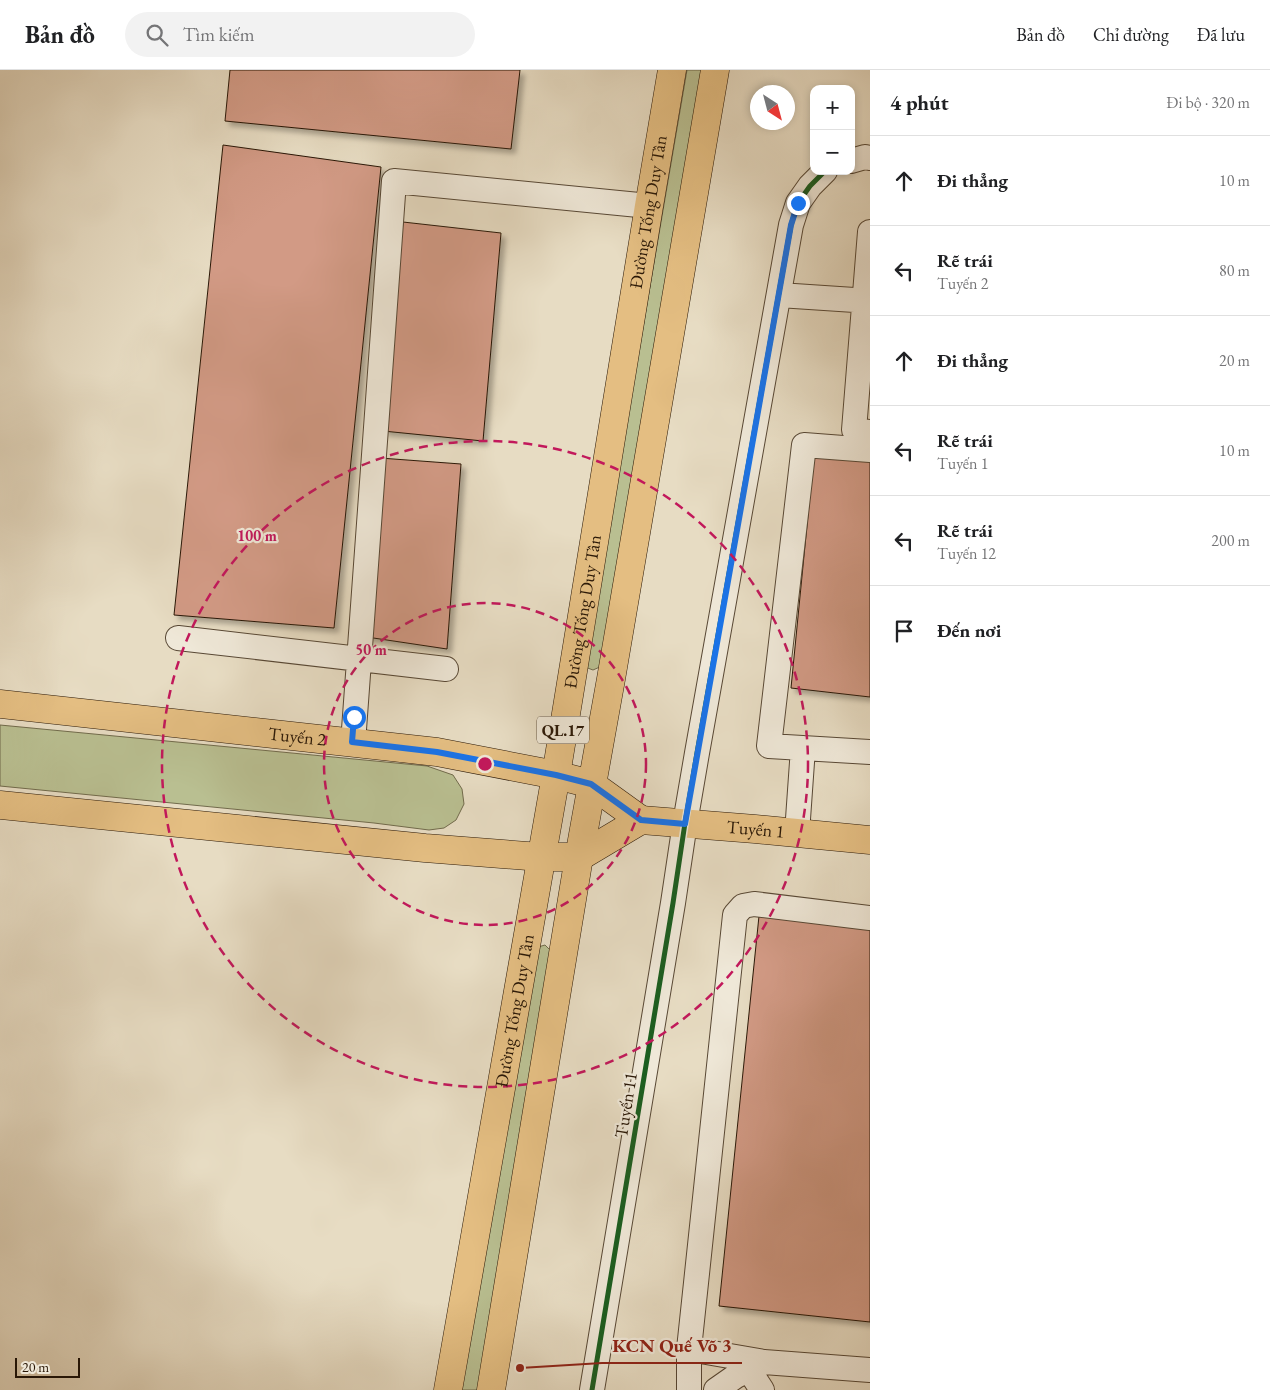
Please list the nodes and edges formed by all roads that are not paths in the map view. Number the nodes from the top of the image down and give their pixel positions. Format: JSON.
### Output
{"nodes":[{"id":1,"x":672,"y":70,"type":"edge"},
{"id":2,"x":715,"y":70,"type":"edge"},
{"id":3,"x":870,"y":158,"type":"edge"},
{"id":4,"x":855,"y":160,"type":"edge"},
{"id":5,"x":821,"y":175,"type":"edge"},
{"id":6,"x":648,"y":206,"type":"junction"},
{"id":7,"x":870,"y":232,"type":"edge"},
{"id":8,"x":779,"y":295,"type":"junction"},
{"id":9,"x":867,"y":301,"type":"edge"},
{"id":10,"x":870,"y":432,"type":"edge"},
{"id":11,"x":870,"y":450,"type":"edge"},
{"id":12,"x":178,"y":638,"type":"dead end"},
{"id":13,"x":359,"y":659,"type":"junction"},
{"id":14,"x":446,"y":668,"type":"dead end"},
{"id":15,"x":0,"y":704,"type":"edge"},
{"id":16,"x":352,"y":742,"type":"junction"},
{"id":17,"x":803,"y":748,"type":"junction"},
{"id":18,"x":870,"y":752,"type":"edge"},
{"id":19,"x":556,"y":775,"type":"junction"},
{"id":20,"x":591,"y":784,"type":"junction"},
{"id":21,"x":0,"y":805,"type":"edge"},
{"id":22,"x":641,"y":820,"type":"junction"},
{"id":23,"x":685,"y":824,"type":"junction"},
{"id":24,"x":797,"y":833,"type":"junction"},
{"id":25,"x":870,"y":840,"type":"edge"},
{"id":26,"x":541,"y":857,"type":"junction"},
{"id":27,"x":578,"y":857,"type":"junction"},
{"id":28,"x":870,"y":918,"type":"edge"},
{"id":29,"x":689,"y":1349,"type":"junction"},
{"id":30,"x":757,"y":1366,"type":"junction"},
{"id":31,"x":870,"y":1370,"type":"edge"},
{"id":32,"x":448,"y":1390,"type":"edge"},
{"id":33,"x":491,"y":1390,"type":"edge"},
{"id":34,"x":592,"y":1390,"type":"edge"},
{"id":35,"x":689,"y":1390,"type":"edge"},
{"id":36,"x":716,"y":1390,"type":"edge"},
{"id":37,"x":762,"y":1390,"type":"edge"}],
"edges":[{"from":1,"to":6,"type":"main road","name":"Đường Tống Duy Tân","number":"QL.17"},
{"from":2,"to":20,"type":"main road","number":"QL.17"},
{"from":3,"to":4,"type":"street"},
{"from":5,"to":8,"type":"street","name":"Tuyến 11"},
{"from":6,"to":13,"type":"street"},
{"from":6,"to":19,"type":"main road","name":"Đường Tống Duy Tân","number":"QL.17"},
{"from":7,"to":9,"type":"street"},
{"from":8,"to":9,"type":"street"},
{"from":8,"to":23,"type":"street","name":"Tuyến 11"},
{"from":9,"to":10,"type":"street"},
{"from":11,"to":17,"type":"street"},
{"from":12,"to":13,"type":"street"},
{"from":13,"to":14,"type":"street"},
{"from":13,"to":16,"type":"street"},
{"from":15,"to":16,"type":"main road","name":"Tuyến 2"},
{"from":16,"to":19,"type":"main road","name":"Tuyến 2"},
{"from":17,"to":18,"type":"street"},
{"from":17,"to":24,"type":"street"},
{"from":19,"to":20,"type":"main road","name":"Tuyến 2"},
{"from":19,"to":26,"type":"main road","name":"Đường Tống Duy Tân","number":"QL.17"},
{"from":20,"to":22,"type":"main road"},
{"from":20,"to":27,"type":"main road","number":"QL.17"},
{"from":21,"to":26,"type":"main road"},
{"from":22,"to":23,"type":"main road","name":"Tuyến 1"},
{"from":22,"to":27,"type":"main road"},
{"from":23,"to":24,"type":"main road","name":"Tuyến 1"},
{"from":23,"to":34,"type":"street","name":"Tuyến 11"},
{"from":24,"to":25,"type":"main road","name":"Tuyến 1"},
{"from":26,"to":27,"type":"main road"},
{"from":26,"to":32,"type":"main road","name":"Đường Tống Duy Tân","number":"QL.17"},
{"from":27,"to":33,"type":"main road","number":"QL.17"},
{"from":28,"to":29,"type":"street"},
{"from":29,"to":30,"type":"street"},
{"from":29,"to":35,"type":"street"},
{"from":30,"to":31,"type":"street"},
{"from":30,"to":36,"type":"street"},
{"from":30,"to":37,"type":"street"}]}
